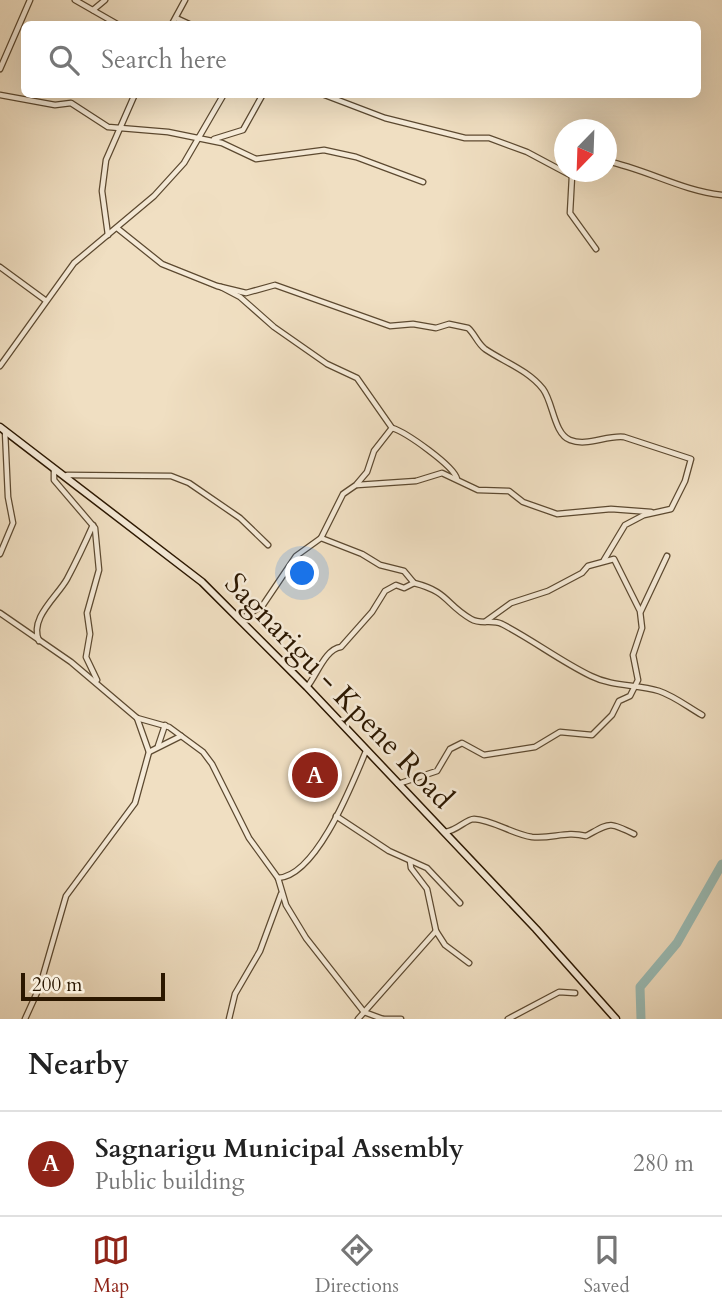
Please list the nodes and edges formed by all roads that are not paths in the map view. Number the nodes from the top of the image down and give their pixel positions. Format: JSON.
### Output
{"nodes":[{"id":1,"x":30,"y":0,"type":"edge"},
{"id":2,"x":75,"y":0,"type":"edge"},
{"id":3,"x":105,"y":0,"type":"edge"},
{"id":4,"x":185,"y":0,"type":"edge"},
{"id":5,"x":92,"y":10,"type":"junction"},
{"id":6,"x":176,"y":18,"type":"junction"},
{"id":7,"x":112,"y":21,"type":"edge"},
{"id":8,"x":174,"y":21,"type":"edge"},
{"id":9,"x":182,"y":21,"type":"edge"},
{"id":10,"x":0,"y":69,"type":"edge"},
{"id":11,"x":0,"y":95,"type":"edge"},
{"id":12,"x":133,"y":98,"type":"edge"},
{"id":13,"x":222,"y":98,"type":"edge"},
{"id":14,"x":261,"y":98,"type":"edge"},
{"id":15,"x":332,"y":98,"type":"edge"},
{"id":16,"x":119,"y":128,"type":"junction"},
{"id":17,"x":201,"y":139,"type":"junction"},
{"id":18,"x":210,"y":140,"type":"junction"},
{"id":19,"x":617,"y":164,"type":"edge"},
{"id":20,"x":554,"y":168,"type":"edge"},
{"id":21,"x":423,"y":182,"type":"dead end"},
{"id":22,"x":572,"y":182,"type":"edge"},
{"id":23,"x":722,"y":195,"type":"edge"},
{"id":24,"x":117,"y":228,"type":"junction"},
{"id":25,"x":108,"y":235,"type":"junction"},
{"id":26,"x":596,"y":249,"type":"dead end"},
{"id":27,"x":0,"y":267,"type":"edge"},
{"id":28,"x":220,"y":287,"type":"junction"},
{"id":29,"x":45,"y":300,"type":"junction"},
{"id":30,"x":0,"y":366,"type":"edge"},
{"id":31,"x":392,"y":428,"type":"junction"},
{"id":32,"x":3,"y":429,"type":"edge"},
{"id":33,"x":54,"y":467,"type":"junction"},
{"id":34,"x":67,"y":475,"type":"junction"},
{"id":35,"x":458,"y":480,"type":"junction"},
{"id":36,"x":356,"y":485,"type":"junction"},
{"id":37,"x":0,"y":491,"type":"edge"},
{"id":38,"x":8,"y":497,"type":"junction"},
{"id":39,"x":653,"y":512,"type":"junction"},
{"id":40,"x":94,"y":524,"type":"junction"},
{"id":41,"x":321,"y":538,"type":"junction"},
{"id":42,"x":268,"y":545,"type":"dead end"},
{"id":43,"x":0,"y":554,"type":"edge"},
{"id":44,"x":667,"y":556,"type":"dead end"},
{"id":45,"x":604,"y":560,"type":"junction"},
{"id":46,"x":414,"y":583,"type":"junction"},
{"id":47,"x":640,"y":611,"type":"junction"},
{"id":48,"x":0,"y":613,"type":"edge"},
{"id":49,"x":240,"y":620,"type":"junction"},
{"id":50,"x":486,"y":621,"type":"junction"},
{"id":51,"x":40,"y":642,"type":"junction"},
{"id":52,"x":99,"y":683,"type":"junction"},
{"id":53,"x":307,"y":687,"type":"junction"},
{"id":54,"x":635,"y":687,"type":"junction"},
{"id":55,"x":702,"y":715,"type":"dead end"},
{"id":56,"x":137,"y":718,"type":"junction"},
{"id":57,"x":165,"y":725,"type":"junction"},
{"id":58,"x":181,"y":736,"type":"junction"},
{"id":59,"x":158,"y":747,"type":"junction"},
{"id":60,"x":366,"y":751,"type":"junction"},
{"id":61,"x":149,"y":752,"type":"junction"},
{"id":62,"x":398,"y":784,"type":"junction"},
{"id":63,"x":336,"y":816,"type":"junction"},
{"id":64,"x":444,"y":832,"type":"junction"},
{"id":65,"x":634,"y":834,"type":"dead end"},
{"id":66,"x":410,"y":861,"type":"junction"},
{"id":67,"x":278,"y":878,"type":"junction"},
{"id":68,"x":281,"y":893,"type":"junction"},
{"id":69,"x":460,"y":902,"type":"dead end"},
{"id":70,"x":436,"y":931,"type":"junction"},
{"id":71,"x":469,"y":963,"type":"dead end"},
{"id":72,"x":575,"y":993,"type":"dead end"},
{"id":73,"x":364,"y":1012,"type":"junction"},
{"id":74,"x":25,"y":1019,"type":"edge"},
{"id":75,"x":229,"y":1019,"type":"edge"},
{"id":76,"x":358,"y":1019,"type":"edge"},
{"id":77,"x":383,"y":1019,"type":"edge"},
{"id":78,"x":389,"y":1019,"type":"edge"},
{"id":79,"x":401,"y":1019,"type":"edge"},
{"id":80,"x":508,"y":1019,"type":"edge"},
{"id":81,"x":616,"y":1019,"type":"edge"}],
"edges":[{"from":1,"to":10,"type":"street"},
{"from":2,"to":5,"type":"street"},
{"from":3,"to":5,"type":"street"},
{"from":4,"to":6,"type":"street"},
{"from":5,"to":7,"type":"street"},
{"from":6,"to":8,"type":"street"},
{"from":6,"to":9,"type":"street"},
{"from":11,"to":16,"type":"street"},
{"from":12,"to":16,"type":"street"},
{"from":13,"to":17,"type":"street"},
{"from":14,"to":18,"type":"street"},
{"from":15,"to":20,"type":"street"},
{"from":16,"to":17,"type":"street"},
{"from":16,"to":25,"type":"street"},
{"from":17,"to":18,"type":"street"},
{"from":17,"to":24,"type":"street"},
{"from":18,"to":21,"type":"street"},
{"from":19,"to":23,"type":"street"},
{"from":22,"to":26,"type":"street"},
{"from":24,"to":25,"type":"street"},
{"from":24,"to":28,"type":"street"},
{"from":25,"to":29,"type":"street"},
{"from":27,"to":29,"type":"street"},
{"from":28,"to":31,"type":"street"},
{"from":28,"to":39,"type":"street"},
{"from":29,"to":30,"type":"street"},
{"from":31,"to":35,"type":"street"},
{"from":31,"to":36,"type":"street"},
{"from":32,"to":33,"type":"street","name":"Sagnarigu - Kpene Road"},
{"from":32,"to":38,"type":"street"},
{"from":33,"to":34,"type":"street","name":"Sagnarigu - Kpene Road"},
{"from":33,"to":40,"type":"street"},
{"from":34,"to":42,"type":"street"},
{"from":34,"to":49,"type":"street","name":"Sagnarigu - Kpene Road"},
{"from":35,"to":36,"type":"street"},
{"from":35,"to":39,"type":"street"},
{"from":36,"to":41,"type":"street"},
{"from":37,"to":38,"type":"street"},
{"from":38,"to":43,"type":"street"},
{"from":39,"to":45,"type":"street"},
{"from":40,"to":51,"type":"street"},
{"from":40,"to":52,"type":"street"},
{"from":41,"to":46,"type":"street"},
{"from":41,"to":49,"type":"street"},
{"from":44,"to":47,"type":"street"},
{"from":45,"to":47,"type":"street"},
{"from":45,"to":50,"type":"street"},
{"from":46,"to":50,"type":"street"},
{"from":46,"to":53,"type":"street"},
{"from":47,"to":54,"type":"street"},
{"from":48,"to":51,"type":"street"},
{"from":49,"to":53,"type":"street","name":"Sagnarigu - Kpene Road"},
{"from":50,"to":54,"type":"street"},
{"from":51,"to":52,"type":"street"},
{"from":52,"to":56,"type":"street"},
{"from":53,"to":60,"type":"street","name":"Sagnarigu - Kpene Road"},
{"from":54,"to":55,"type":"street"},
{"from":54,"to":62,"type":"street"},
{"from":56,"to":57,"type":"street"},
{"from":56,"to":61,"type":"street"},
{"from":57,"to":58,"type":"street"},
{"from":57,"to":59,"type":"street"},
{"from":58,"to":59,"type":"street"},
{"from":58,"to":67,"type":"street"},
{"from":59,"to":61,"type":"street"},
{"from":60,"to":62,"type":"street","name":"Sagnarigu - Kpene Road"},
{"from":60,"to":63,"type":"street"},
{"from":61,"to":74,"type":"street"},
{"from":62,"to":64,"type":"street","name":"Sagnarigu - Kpene Road"},
{"from":63,"to":66,"type":"street"},
{"from":63,"to":67,"type":"street"},
{"from":64,"to":65,"type":"street"},
{"from":64,"to":81,"type":"street","name":"Sagnarigu - Kpene Road"},
{"from":66,"to":69,"type":"street"},
{"from":66,"to":70,"type":"street"},
{"from":67,"to":68,"type":"street"},
{"from":68,"to":73,"type":"street"},
{"from":68,"to":75,"type":"street"},
{"from":70,"to":71,"type":"street"},
{"from":70,"to":73,"type":"street"},
{"from":72,"to":80,"type":"street"},
{"from":73,"to":76,"type":"street"},
{"from":73,"to":77,"type":"street"},
{"from":77,"to":78,"type":"street"},
{"from":78,"to":79,"type":"street"}]}
